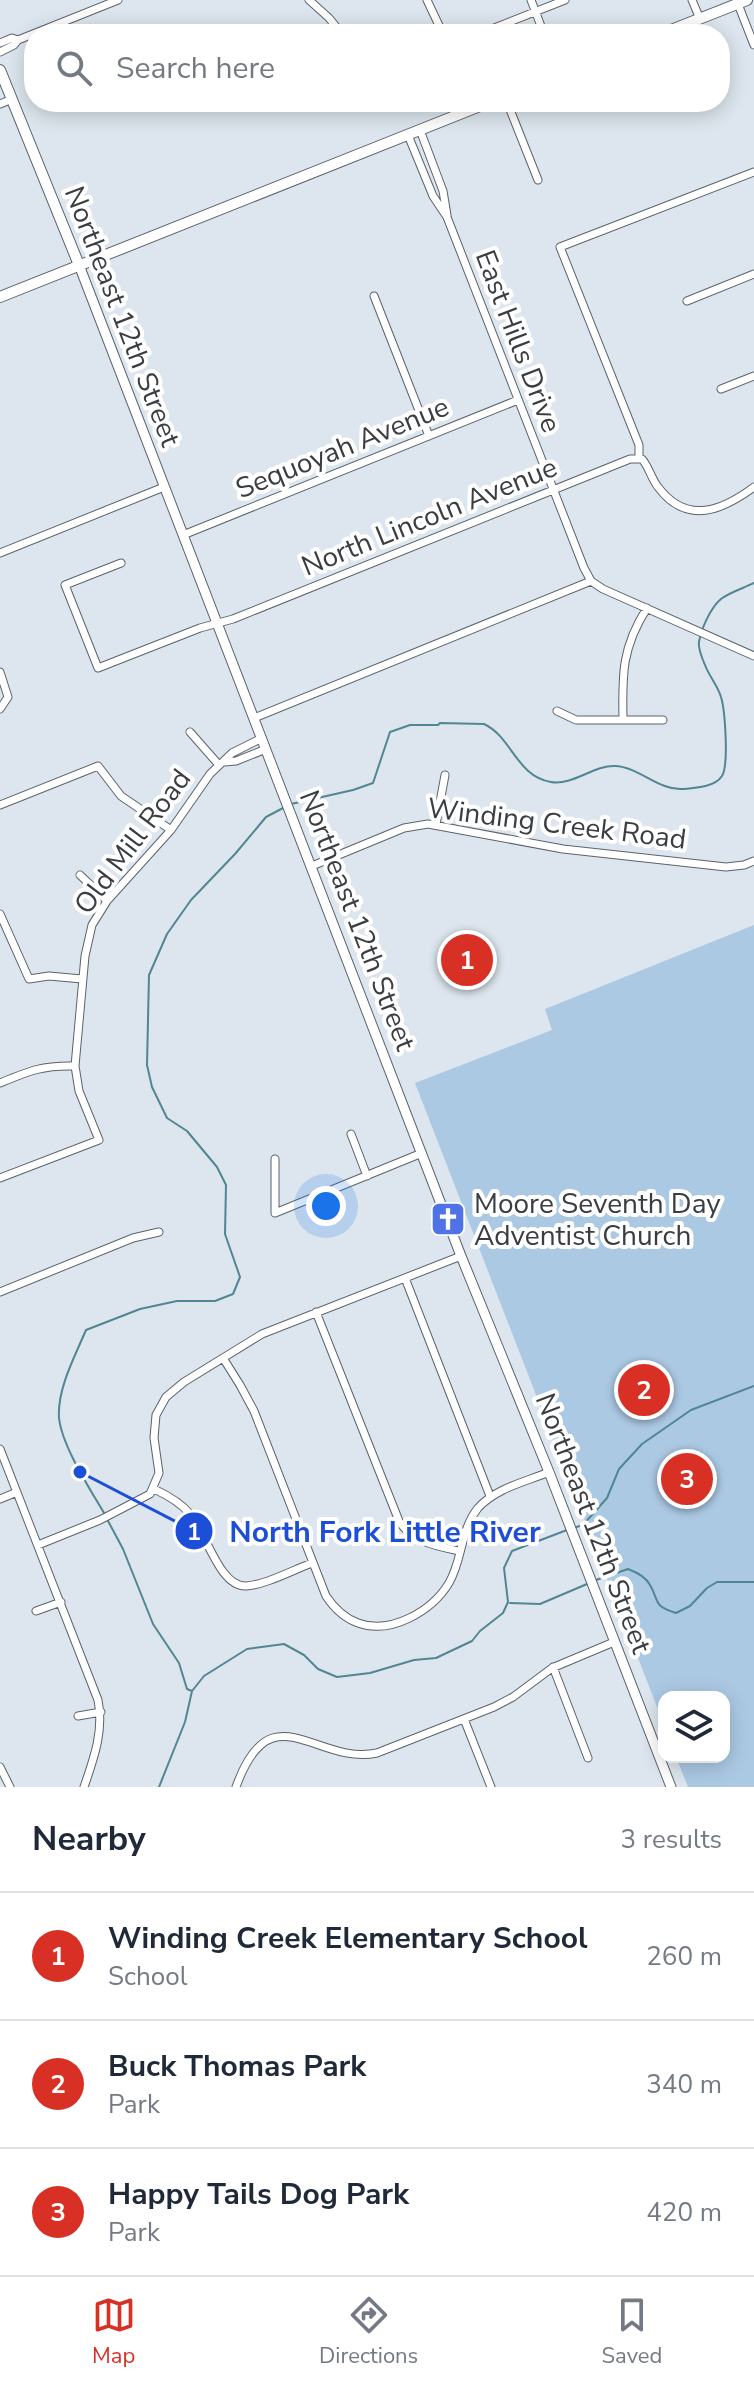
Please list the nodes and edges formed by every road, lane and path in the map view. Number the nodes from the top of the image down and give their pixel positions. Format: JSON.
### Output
{"nodes":[{"id":1,"x":118,"y":0,"type":"edge"},
{"id":2,"x":309,"y":0,"type":"edge"},
{"id":3,"x":427,"y":0,"type":"edge"},
{"id":4,"x":531,"y":0,"type":"edge"},
{"id":5,"x":565,"y":0,"type":"edge"},
{"id":6,"x":692,"y":0,"type":"edge"},
{"id":7,"x":742,"y":2,"type":"edge"},
{"id":8,"x":535,"y":12,"type":"junction"},
{"id":9,"x":700,"y":19,"type":"junction"},
{"id":10,"x":58,"y":24,"type":"edge"},
{"id":11,"x":335,"y":24,"type":"edge"},
{"id":12,"x":438,"y":24,"type":"edge"},
{"id":13,"x":504,"y":24,"type":"edge"},
{"id":14,"x":540,"y":24,"type":"edge"},
{"id":15,"x":687,"y":24,"type":"edge"},
{"id":16,"x":24,"y":38,"type":"edge"},
{"id":17,"x":18,"y":40,"type":"junction"},
{"id":18,"x":0,"y":43,"type":"edge"},
{"id":19,"x":754,"y":45,"type":"edge"},
{"id":20,"x":0,"y":52,"type":"edge"},
{"id":21,"x":0,"y":70,"type":"edge"},
{"id":22,"x":12,"y":99,"type":"junction"},
{"id":23,"x":0,"y":104,"type":"edge"},
{"id":24,"x":465,"y":112,"type":"edge"},
{"id":25,"x":511,"y":112,"type":"edge"},
{"id":26,"x":420,"y":130,"type":"junction"},
{"id":27,"x":408,"y":135,"type":"junction"},
{"id":28,"x":754,"y":172,"type":"edge"},
{"id":29,"x":538,"y":180,"type":"dead end"},
{"id":30,"x":447,"y":217,"type":"junction"},
{"id":31,"x":79,"y":265,"type":"junction"},
{"id":32,"x":754,"y":274,"type":"edge"},
{"id":33,"x":374,"y":296,"type":"dead end"},
{"id":34,"x":0,"y":297,"type":"edge"},
{"id":35,"x":687,"y":301,"type":"dead end"},
{"id":36,"x":754,"y":376,"type":"edge"},
{"id":37,"x":721,"y":389,"type":"dead end"},
{"id":38,"x":518,"y":400,"type":"junction"},
{"id":39,"x":429,"y":436,"type":"junction"},
{"id":40,"x":639,"y":458,"type":"junction"},
{"id":41,"x":164,"y":487,"type":"junction"},
{"id":42,"x":754,"y":487,"type":"edge"},
{"id":43,"x":554,"y":491,"type":"junction"},
{"id":44,"x":183,"y":535,"type":"junction"},
{"id":45,"x":0,"y":553,"type":"edge"},
{"id":46,"x":121,"y":563,"type":"dead end"},
{"id":47,"x":591,"y":581,"type":"junction"},
{"id":48,"x":647,"y":608,"type":"junction"},
{"id":49,"x":217,"y":623,"type":"junction"},
{"id":50,"x":754,"y":656,"type":"edge"},
{"id":51,"x":0,"y":672,"type":"edge"},
{"id":52,"x":0,"y":709,"type":"edge"},
{"id":53,"x":557,"y":711,"type":"dead end"},
{"id":54,"x":254,"y":718,"type":"junction"},
{"id":55,"x":623,"y":719,"type":"junction"},
{"id":56,"x":663,"y":720,"type":"dead end"},
{"id":57,"x":190,"y":732,"type":"dead end"},
{"id":58,"x":262,"y":738,"type":"junction"},
{"id":59,"x":266,"y":749,"type":"junction"},
{"id":60,"x":222,"y":764,"type":"junction"},
{"id":61,"x":445,"y":775,"type":"dead end"},
{"id":62,"x":0,"y":805,"type":"edge"},
{"id":63,"x":436,"y":824,"type":"junction"},
{"id":64,"x":171,"y":830,"type":"junction"},
{"id":65,"x":754,"y":861,"type":"edge"},
{"id":66,"x":312,"y":866,"type":"junction"},
{"id":67,"x":80,"y":875,"type":"dead end"},
{"id":68,"x":107,"y":901,"type":"junction"},
{"id":69,"x":0,"y":914,"type":"edge"},
{"id":70,"x":82,"y":979,"type":"junction"},
{"id":71,"x":75,"y":1066,"type":"junction"},
{"id":72,"x":0,"y":1083,"type":"edge"},
{"id":73,"x":351,"y":1134,"type":"dead end"},
{"id":74,"x":422,"y":1153,"type":"junction"},
{"id":75,"x":275,"y":1159,"type":"dead end"},
{"id":76,"x":367,"y":1176,"type":"junction"},
{"id":77,"x":0,"y":1178,"type":"edge"},
{"id":78,"x":159,"y":1232,"type":"dead end"},
{"id":79,"x":461,"y":1256,"type":"junction"},
{"id":80,"x":405,"y":1278,"type":"junction"},
{"id":81,"x":0,"y":1292,"type":"edge"},
{"id":82,"x":316,"y":1312,"type":"junction"},
{"id":83,"x":223,"y":1358,"type":"junction"},
{"id":84,"x":0,"y":1449,"type":"edge"},
{"id":85,"x":549,"y":1472,"type":"junction"},
{"id":86,"x":154,"y":1489,"type":"junction"},
{"id":87,"x":17,"y":1492,"type":"junction"},
{"id":88,"x":490,"y":1496,"type":"junction"},
{"id":89,"x":0,"y":1499,"type":"edge"},
{"id":90,"x":38,"y":1545,"type":"junction"},
{"id":91,"x":459,"y":1551,"type":"junction"},
{"id":92,"x":312,"y":1563,"type":"junction"},
{"id":93,"x":61,"y":1602,"type":"junction"},
{"id":94,"x":36,"y":1611,"type":"dead end"},
{"id":95,"x":614,"y":1642,"type":"junction"},
{"id":96,"x":553,"y":1667,"type":"junction"},
{"id":97,"x":101,"y":1712,"type":"junction"},
{"id":98,"x":78,"y":1716,"type":"dead end"},
{"id":99,"x":464,"y":1719,"type":"junction"},
{"id":100,"x":588,"y":1758,"type":"dead end"},
{"id":101,"x":0,"y":1767,"type":"edge"},
{"id":102,"x":10,"y":1787,"type":"edge"},
{"id":103,"x":84,"y":1787,"type":"edge"},
{"id":104,"x":236,"y":1787,"type":"edge"},
{"id":105,"x":491,"y":1787,"type":"edge"},
{"id":106,"x":671,"y":1787,"type":"edge"}],
"edges":[{"from":1,"to":10,"type":"street"},
{"from":2,"to":11,"type":"street"},
{"from":3,"to":12,"type":"street"},
{"from":4,"to":8,"type":"street"},
{"from":5,"to":8,"type":"street"},
{"from":6,"to":9,"type":"street"},
{"from":7,"to":9,"type":"main road"},
{"from":7,"to":19,"type":"street"},
{"from":8,"to":13,"type":"street"},
{"from":8,"to":14,"type":"street"},
{"from":9,"to":15,"type":"main road"},
{"from":16,"to":17,"type":"street"},
{"from":17,"to":18,"type":"street"},
{"from":17,"to":20,"type":"street"},
{"from":21,"to":22,"type":"main road","name":"Northeast 12th Street"},
{"from":22,"to":23,"type":"street"},
{"from":22,"to":31,"type":"main road","name":"Northeast 12th Street"},
{"from":24,"to":26,"type":"main road"},
{"from":25,"to":29,"type":"street"},
{"from":26,"to":27,"type":"main road"},
{"from":26,"to":30,"type":"street","name":"East Hills Drive"},
{"from":27,"to":30,"type":"street","name":"East Hills Drive"},
{"from":27,"to":31,"type":"main road"},
{"from":28,"to":40,"type":"street"},
{"from":30,"to":38,"type":"street","name":"East Hills Drive"},
{"from":31,"to":34,"type":"main road"},
{"from":31,"to":41,"type":"street","name":"Northeast 12th Street"},
{"from":32,"to":35,"type":"street"},
{"from":33,"to":39,"type":"street"},
{"from":36,"to":37,"type":"street"},
{"from":38,"to":39,"type":"street","name":"Sequoyah Avenue"},
{"from":38,"to":43,"type":"street","name":"East Hills Drive"},
{"from":39,"to":44,"type":"street","name":"Sequoyah Avenue"},
{"from":40,"to":42,"type":"street"},
{"from":40,"to":43,"type":"street","name":"North Lincoln Avenue"},
{"from":41,"to":44,"type":"street","name":"Northeast 12th Street"},
{"from":41,"to":45,"type":"street"},
{"from":43,"to":47,"type":"street","name":"East Hills Drive"},
{"from":43,"to":49,"type":"street","name":"North Lincoln Avenue"},
{"from":44,"to":49,"type":"street","name":"Northeast 12th Street"},
{"from":46,"to":49,"type":"street","name":"North Lincoln Avenue"},
{"from":47,"to":48,"type":"street"},
{"from":47,"to":54,"type":"street"},
{"from":48,"to":50,"type":"street"},
{"from":48,"to":55,"type":"street"},
{"from":49,"to":54,"type":"street","name":"Northeast 12th Street"},
{"from":51,"to":52,"type":"street"},
{"from":53,"to":55,"type":"street"},
{"from":54,"to":58,"type":"street","name":"Northeast 12th Street"},
{"from":55,"to":56,"type":"street"},
{"from":57,"to":60,"type":"street"},
{"from":58,"to":59,"type":"street","name":"Northeast 12th Street"},
{"from":58,"to":60,"type":"street","name":"Old Mill Road"},
{"from":59,"to":60,"type":"street","name":"Old Mill Road"},
{"from":59,"to":66,"type":"street","name":"Northeast 12th Street"},
{"from":60,"to":64,"type":"street","name":"Old Mill Road"},
{"from":61,"to":63,"type":"street"},
{"from":62,"to":64,"type":"street"},
{"from":63,"to":65,"type":"street","name":"Winding Creek Road"},
{"from":63,"to":66,"type":"street","name":"Winding Creek Road"},
{"from":64,"to":68,"type":"street","name":"Old Mill Road"},
{"from":66,"to":74,"type":"street","name":"Northeast 12th Street"},
{"from":67,"to":68,"type":"street"},
{"from":68,"to":70,"type":"street","name":"Old Mill Road"},
{"from":69,"to":70,"type":"street"},
{"from":70,"to":71,"type":"street","name":"Old Mill Road"},
{"from":71,"to":72,"type":"street"},
{"from":71,"to":77,"type":"street","name":"Old Mill Road"},
{"from":73,"to":76,"type":"street"},
{"from":74,"to":76,"type":"street"},
{"from":74,"to":79,"type":"street","name":"Northeast 12th Street"},
{"from":75,"to":76,"type":"street"},
{"from":78,"to":81,"type":"street"},
{"from":79,"to":80,"type":"street"},
{"from":79,"to":85,"type":"street","name":"Northeast 12th Street"},
{"from":80,"to":82,"type":"street"},
{"from":80,"to":88,"type":"street"},
{"from":82,"to":83,"type":"street"},
{"from":82,"to":91,"type":"street"},
{"from":83,"to":86,"type":"street"},
{"from":83,"to":92,"type":"street"},
{"from":84,"to":87,"type":"street"},
{"from":85,"to":88,"type":"street"},
{"from":85,"to":95,"type":"street","name":"Northeast 12th Street"},
{"from":86,"to":90,"type":"street"},
{"from":86,"to":92,"type":"street"},
{"from":87,"to":89,"type":"street"},
{"from":87,"to":90,"type":"street"},
{"from":88,"to":91,"type":"street"},
{"from":90,"to":93,"type":"street"},
{"from":91,"to":92,"type":"street"},
{"from":93,"to":94,"type":"street"},
{"from":93,"to":97,"type":"street"},
{"from":95,"to":96,"type":"street"},
{"from":95,"to":106,"type":"street","name":"Northeast 12th Street"},
{"from":96,"to":99,"type":"street"},
{"from":96,"to":100,"type":"street"},
{"from":97,"to":98,"type":"street"},
{"from":97,"to":103,"type":"street"},
{"from":99,"to":104,"type":"street"},
{"from":99,"to":105,"type":"street"},
{"from":101,"to":102,"type":"street"}]}
